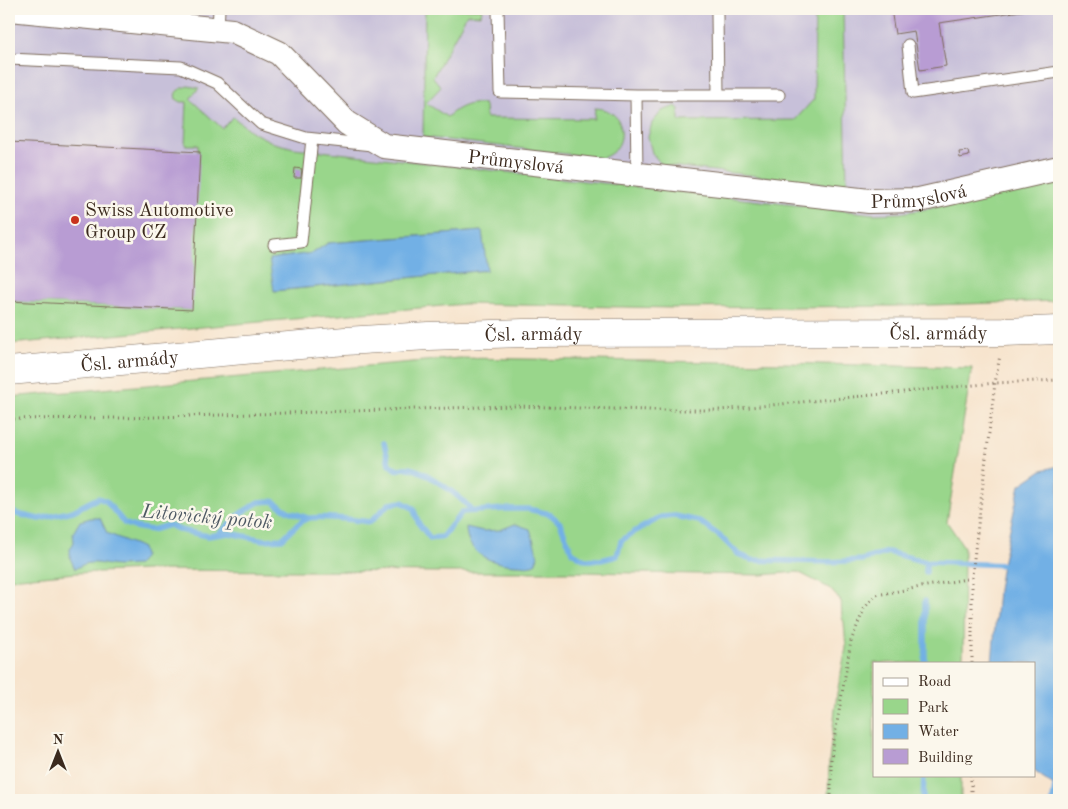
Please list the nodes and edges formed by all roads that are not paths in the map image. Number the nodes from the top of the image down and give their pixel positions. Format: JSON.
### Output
{"nodes":[{"id":1,"x":10,"y":9,"type":"edge"},
{"id":2,"x":498,"y":10,"type":"dead end"},
{"id":3,"x":717,"y":14,"type":"dead end"},
{"id":4,"x":218,"y":19,"type":"edge"},
{"id":5,"x":908,"y":44,"type":"dead end"},
{"id":6,"x":9,"y":59,"type":"edge"},
{"id":7,"x":1059,"y":72,"type":"edge"},
{"id":8,"x":718,"y":94,"type":"junction"},
{"id":9,"x":779,"y":94,"type":"dead end"},
{"id":10,"x":636,"y":95,"type":"junction"},
{"id":11,"x":312,"y":139,"type":"junction"},
{"id":12,"x":384,"y":146,"type":"junction"},
{"id":13,"x":1059,"y":168,"type":"edge"},
{"id":14,"x":637,"y":175,"type":"junction"},
{"id":15,"x":274,"y":245,"type":"dead end"},
{"id":16,"x":1059,"y":330,"type":"edge"},
{"id":17,"x":9,"y":370,"type":"edge"}],
"edges":[{"from":1,"to":4,"type":"street","name":"Průmyslová"},
{"from":2,"to":10,"type":"lane"},
{"from":3,"to":8,"type":"lane"},
{"from":4,"to":12,"type":"street","name":"Průmyslová"},
{"from":5,"to":7,"type":"lane"},
{"from":6,"to":11,"type":"lane"},
{"from":8,"to":9,"type":"lane"},
{"from":8,"to":10,"type":"lane"},
{"from":10,"to":14,"type":"lane"},
{"from":11,"to":12,"type":"lane"},
{"from":11,"to":15,"type":"lane"},
{"from":12,"to":14,"type":"street","name":"Průmyslová"},
{"from":13,"to":14,"type":"street","name":"Průmyslová"},
{"from":16,"to":17,"type":"main road","name":"Čsl. armády"}]}
